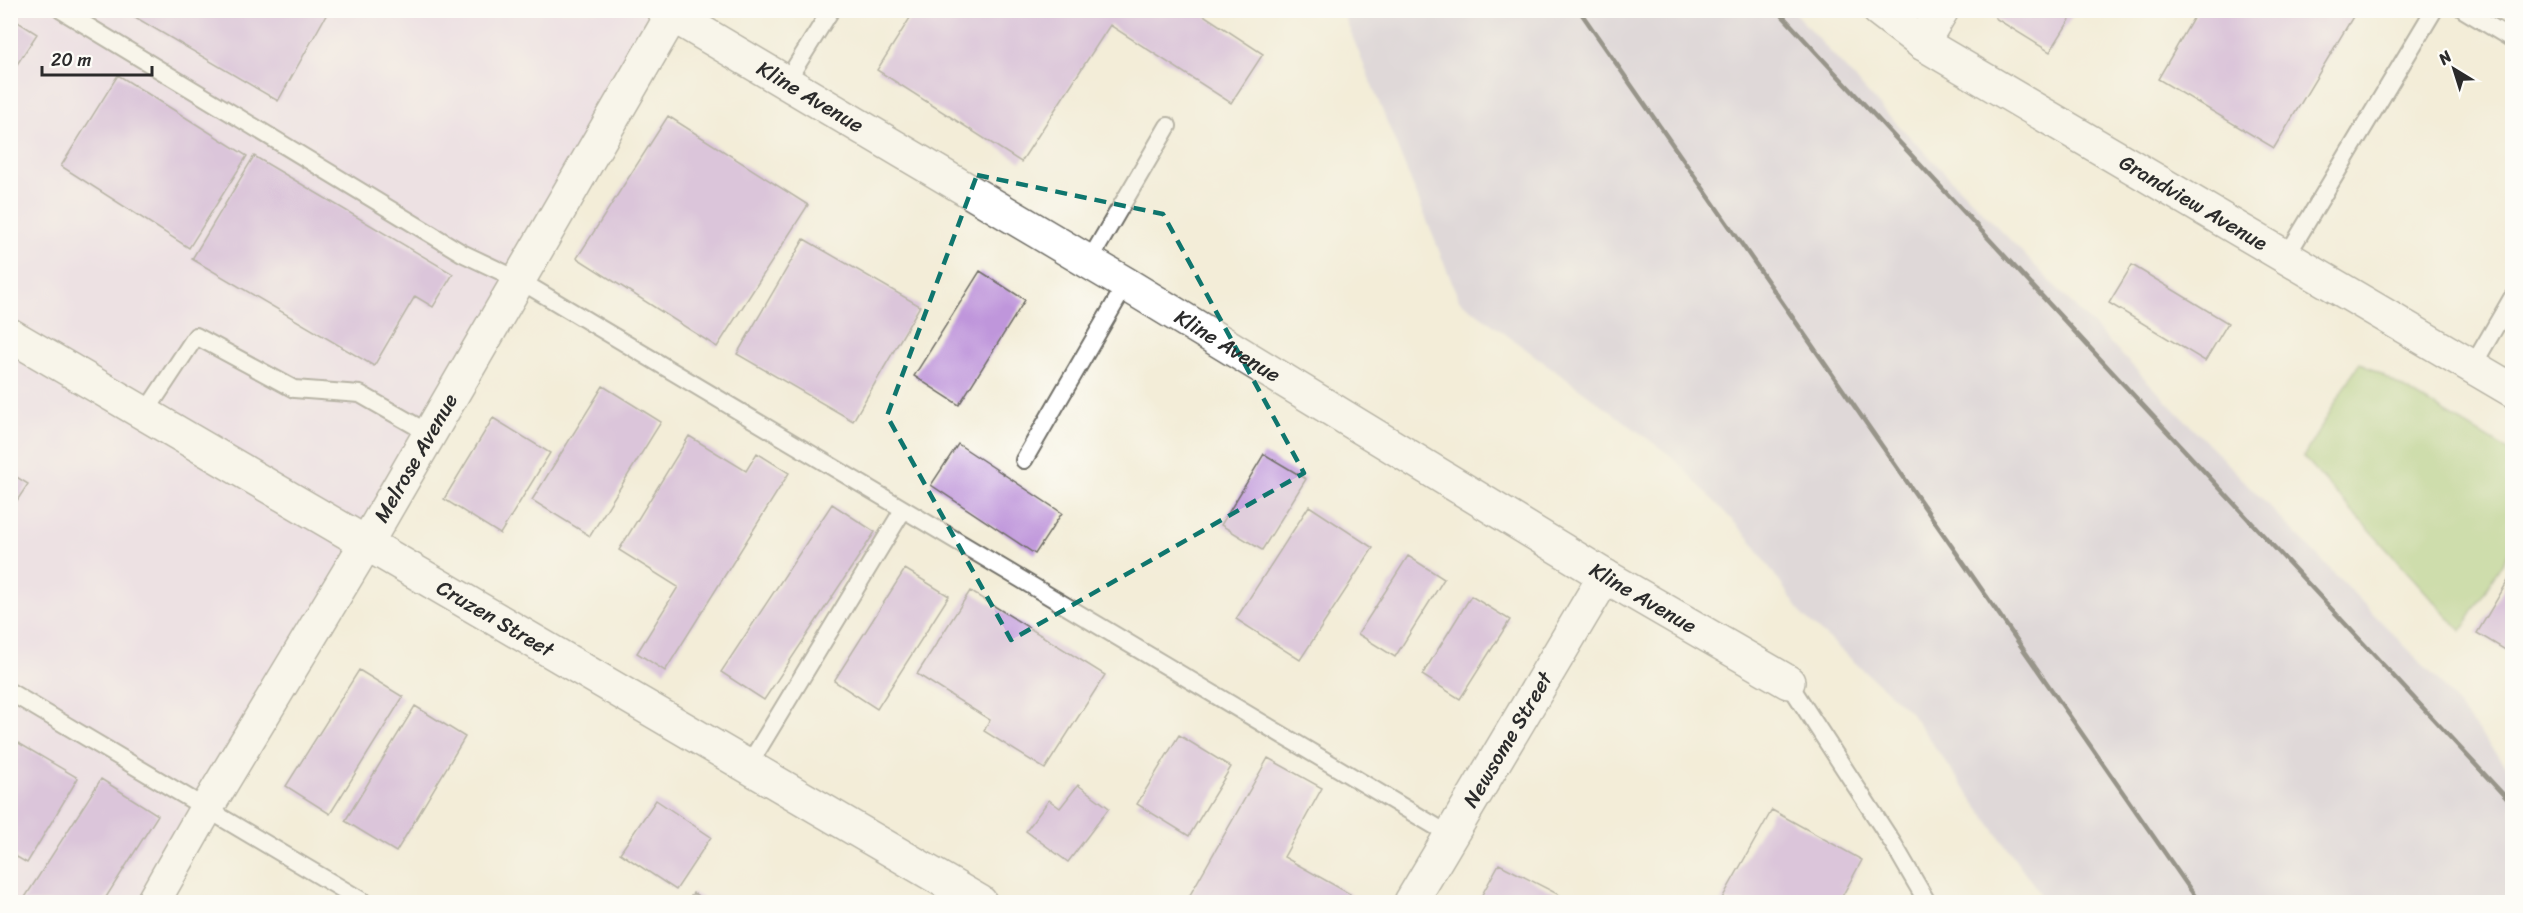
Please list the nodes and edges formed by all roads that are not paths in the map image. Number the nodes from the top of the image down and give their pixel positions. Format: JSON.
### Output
{"nodes":[{"id":1,"x":61,"y":10,"type":"edge"},
{"id":2,"x":831,"y":10,"type":"edge"},
{"id":3,"x":1879,"y":10,"type":"edge"},
{"id":4,"x":1942,"y":10,"type":"edge"},
{"id":5,"x":2434,"y":10,"type":"edge"},
{"id":6,"x":2464,"y":10,"type":"edge"},
{"id":7,"x":670,"y":12,"type":"edge"},
{"id":8,"x":2512,"y":39,"type":"edge"},
{"id":9,"x":1922,"y":43,"type":"junction"},
{"id":10,"x":786,"y":81,"type":"junction"},
{"id":11,"x":1168,"y":126,"type":"dead end"},
{"id":12,"x":2286,"y":257,"type":"junction"},
{"id":13,"x":1088,"y":263,"type":"junction"},
{"id":14,"x":519,"y":280,"type":"junction"},
{"id":15,"x":1126,"y":284,"type":"junction"},
{"id":16,"x":2512,"y":298,"type":"edge"},
{"id":17,"x":10,"y":335,"type":"edge"},
{"id":18,"x":2472,"y":367,"type":"junction"},
{"id":19,"x":2512,"y":390,"type":"edge"},
{"id":20,"x":145,"y":413,"type":"junction"},
{"id":21,"x":430,"y":435,"type":"junction"},
{"id":22,"x":1024,"y":460,"type":"dead end"},
{"id":23,"x":903,"y":510,"type":"junction"},
{"id":24,"x":367,"y":542,"type":"junction"},
{"id":25,"x":1605,"y":576,"type":"junction"},
{"id":26,"x":1788,"y":682,"type":"joint"},
{"id":27,"x":10,"y":692,"type":"edge"},
{"id":28,"x":748,"y":766,"type":"junction"},
{"id":29,"x":206,"y":809,"type":"junction"},
{"id":30,"x":1450,"y":835,"type":"junction"},
{"id":31,"x":153,"y":903,"type":"edge"},
{"id":32,"x":364,"y":903,"type":"edge"},
{"id":33,"x":980,"y":903,"type":"edge"},
{"id":34,"x":1411,"y":903,"type":"edge"},
{"id":35,"x":1927,"y":903,"type":"edge"}],
"edges":[{"from":1,"to":14,"type":"lane"},
{"from":2,"to":10,"type":"lane"},
{"from":3,"to":9,"type":"street","name":"Grandview Avenue"},
{"from":4,"to":9,"type":"street"},
{"from":5,"to":12,"type":"lane"},
{"from":6,"to":8,"type":"lane"},
{"from":7,"to":10,"type":"street","name":"Kline Avenue"},
{"from":7,"to":14,"type":"street","name":"Melrose Avenue"},
{"from":9,"to":12,"type":"street","name":"Grandview Avenue"},
{"from":10,"to":13,"type":"street","name":"Kline Avenue"},
{"from":11,"to":13,"type":"lane"},
{"from":12,"to":18,"type":"street","name":"Grandview Avenue"},
{"from":13,"to":15,"type":"street","name":"Kline Avenue"},
{"from":14,"to":21,"type":"street","name":"Melrose Avenue"},
{"from":14,"to":23,"type":"lane"},
{"from":15,"to":22,"type":"lane"},
{"from":15,"to":25,"type":"street","name":"Kline Avenue"},
{"from":16,"to":18,"type":"lane"},
{"from":17,"to":20,"type":"street","name":"Cruzen Street"},
{"from":18,"to":19,"type":"street","name":"Grandview Avenue"},
{"from":20,"to":21,"type":"lane"},
{"from":20,"to":24,"type":"street","name":"Cruzen Street"},
{"from":21,"to":24,"type":"street","name":"Melrose Avenue"},
{"from":23,"to":28,"type":"lane"},
{"from":23,"to":30,"type":"lane"},
{"from":24,"to":28,"type":"street","name":"Cruzen Street"},
{"from":24,"to":29,"type":"street","name":"Melrose Avenue"},
{"from":25,"to":26,"type":"street","name":"Kline Avenue"},
{"from":25,"to":30,"type":"street","name":"Newsome Street"},
{"from":26,"to":35,"type":"lane"},
{"from":27,"to":29,"type":"lane"},
{"from":28,"to":33,"type":"street","name":"Cruzen Street"},
{"from":29,"to":31,"type":"street","name":"Melrose Avenue"},
{"from":29,"to":32,"type":"lane"},
{"from":30,"to":34,"type":"street","name":"Newsome Street"}]}
